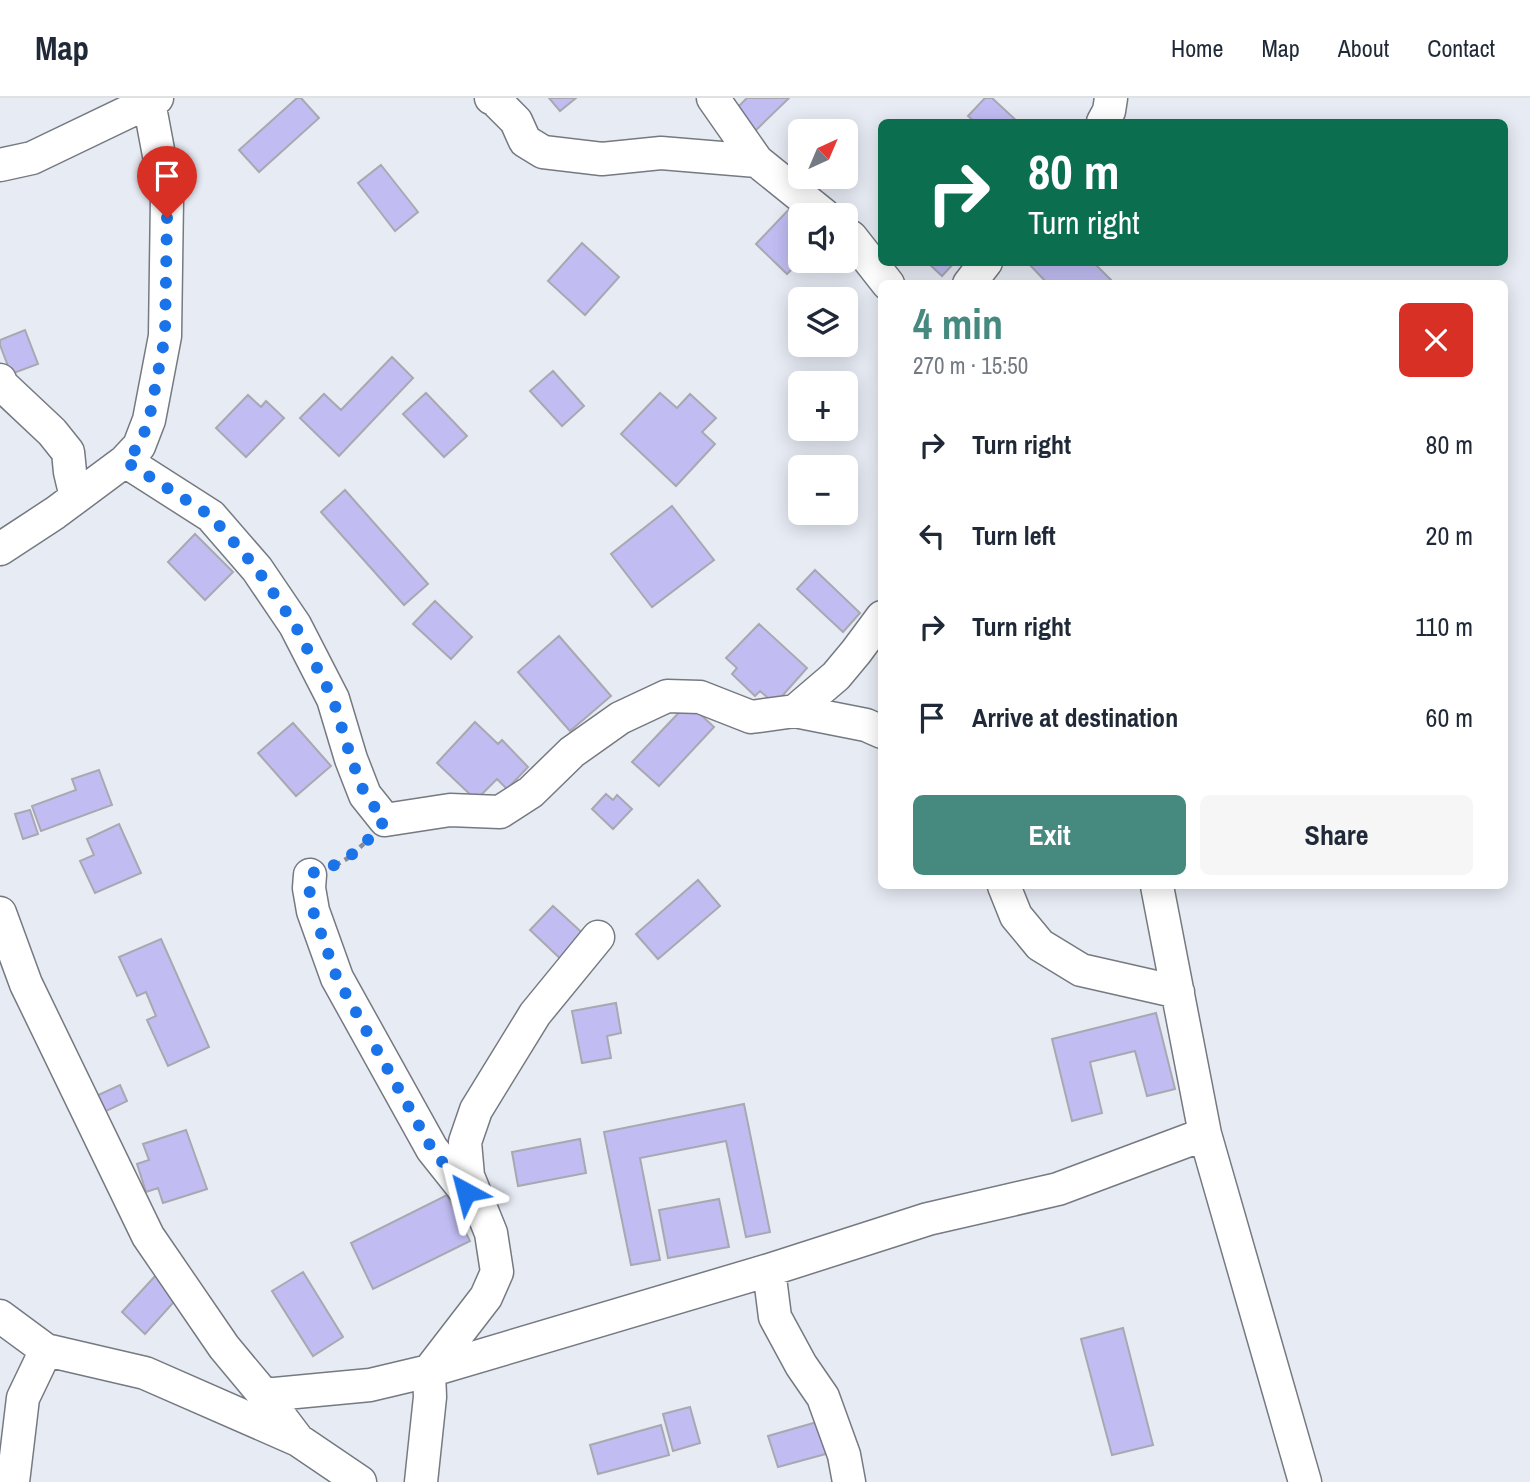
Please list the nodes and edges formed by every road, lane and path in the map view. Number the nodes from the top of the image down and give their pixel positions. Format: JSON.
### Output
{"nodes":[{"id":1,"x":491,"y":98,"type":"edge"},
{"id":2,"x":713,"y":98,"type":"edge"},
{"id":3,"x":1111,"y":98,"type":"edge"},
{"id":4,"x":153,"y":100,"type":"edge"},
{"id":5,"x":1105,"y":119,"type":"edge"},
{"id":6,"x":757,"y":161,"type":"junction"},
{"id":7,"x":0,"y":165,"type":"edge"},
{"id":8,"x":809,"y":203,"type":"edge"},
{"id":9,"x":858,"y":247,"type":"edge"},
{"id":10,"x":983,"y":266,"type":"edge"},
{"id":11,"x":885,"y":280,"type":"edge"},
{"id":12,"x":972,"y":280,"type":"edge"},
{"id":13,"x":0,"y":380,"type":"edge"},
{"id":14,"x":125,"y":461,"type":"junction"},
{"id":15,"x":76,"y":497,"type":"junction"},
{"id":16,"x":0,"y":549,"type":"edge"},
{"id":17,"x":878,"y":622,"type":"edge"},
{"id":18,"x":795,"y":711,"type":"junction"},
{"id":19,"x":878,"y":730,"type":"edge"},
{"id":20,"x":385,"y":820,"type":"junction"},
{"id":21,"x":310,"y":875,"type":"joint"},
{"id":22,"x":1005,"y":889,"type":"edge"},
{"id":23,"x":1158,"y":889,"type":"edge"},
{"id":24,"x":0,"y":913,"type":"edge"},
{"id":25,"x":598,"y":937,"type":"dead end"},
{"id":26,"x":1178,"y":992,"type":"junction"},
{"id":27,"x":1205,"y":1134,"type":"junction"},
{"id":28,"x":483,"y":1213,"type":"junction"},
{"id":29,"x":769,"y":1270,"type":"junction"},
{"id":30,"x":0,"y":1316,"type":"edge"},
{"id":31,"x":46,"y":1350,"type":"junction"},
{"id":32,"x":429,"y":1371,"type":"junction"},
{"id":33,"x":264,"y":1395,"type":"junction"},
{"id":34,"x":298,"y":1440,"type":"junction"},
{"id":35,"x":12,"y":1482,"type":"edge"},
{"id":36,"x":360,"y":1482,"type":"edge"},
{"id":37,"x":421,"y":1482,"type":"edge"},
{"id":38,"x":849,"y":1482,"type":"edge"},
{"id":39,"x":1305,"y":1482,"type":"edge"}],
"edges":[{"from":1,"to":6,"type":"street"},
{"from":2,"to":6,"type":"street"},
{"from":3,"to":5,"type":"street"},
{"from":4,"to":7,"type":"street"},
{"from":4,"to":14,"type":"street"},
{"from":6,"to":8,"type":"street"},
{"from":9,"to":11,"type":"street"},
{"from":10,"to":12,"type":"street"},
{"from":13,"to":15,"type":"street"},
{"from":14,"to":15,"type":"street"},
{"from":14,"to":20,"type":"street"},
{"from":15,"to":16,"type":"street"},
{"from":17,"to":18,"type":"street"},
{"from":18,"to":19,"type":"street"},
{"from":18,"to":20,"type":"street"},
{"from":20,"to":21,"type":"path"},
{"from":21,"to":28,"type":"street"},
{"from":22,"to":26,"type":"street"},
{"from":23,"to":26,"type":"street"},
{"from":24,"to":33,"type":"street"},
{"from":25,"to":28,"type":"street"},
{"from":26,"to":27,"type":"street"},
{"from":27,"to":29,"type":"street"},
{"from":27,"to":39,"type":"street"},
{"from":28,"to":32,"type":"street"},
{"from":29,"to":32,"type":"street"},
{"from":29,"to":38,"type":"street"},
{"from":30,"to":31,"type":"street"},
{"from":31,"to":34,"type":"street"},
{"from":31,"to":35,"type":"street"},
{"from":32,"to":33,"type":"street"},
{"from":32,"to":37,"type":"street"},
{"from":33,"to":34,"type":"street"},
{"from":34,"to":36,"type":"street"}]}
